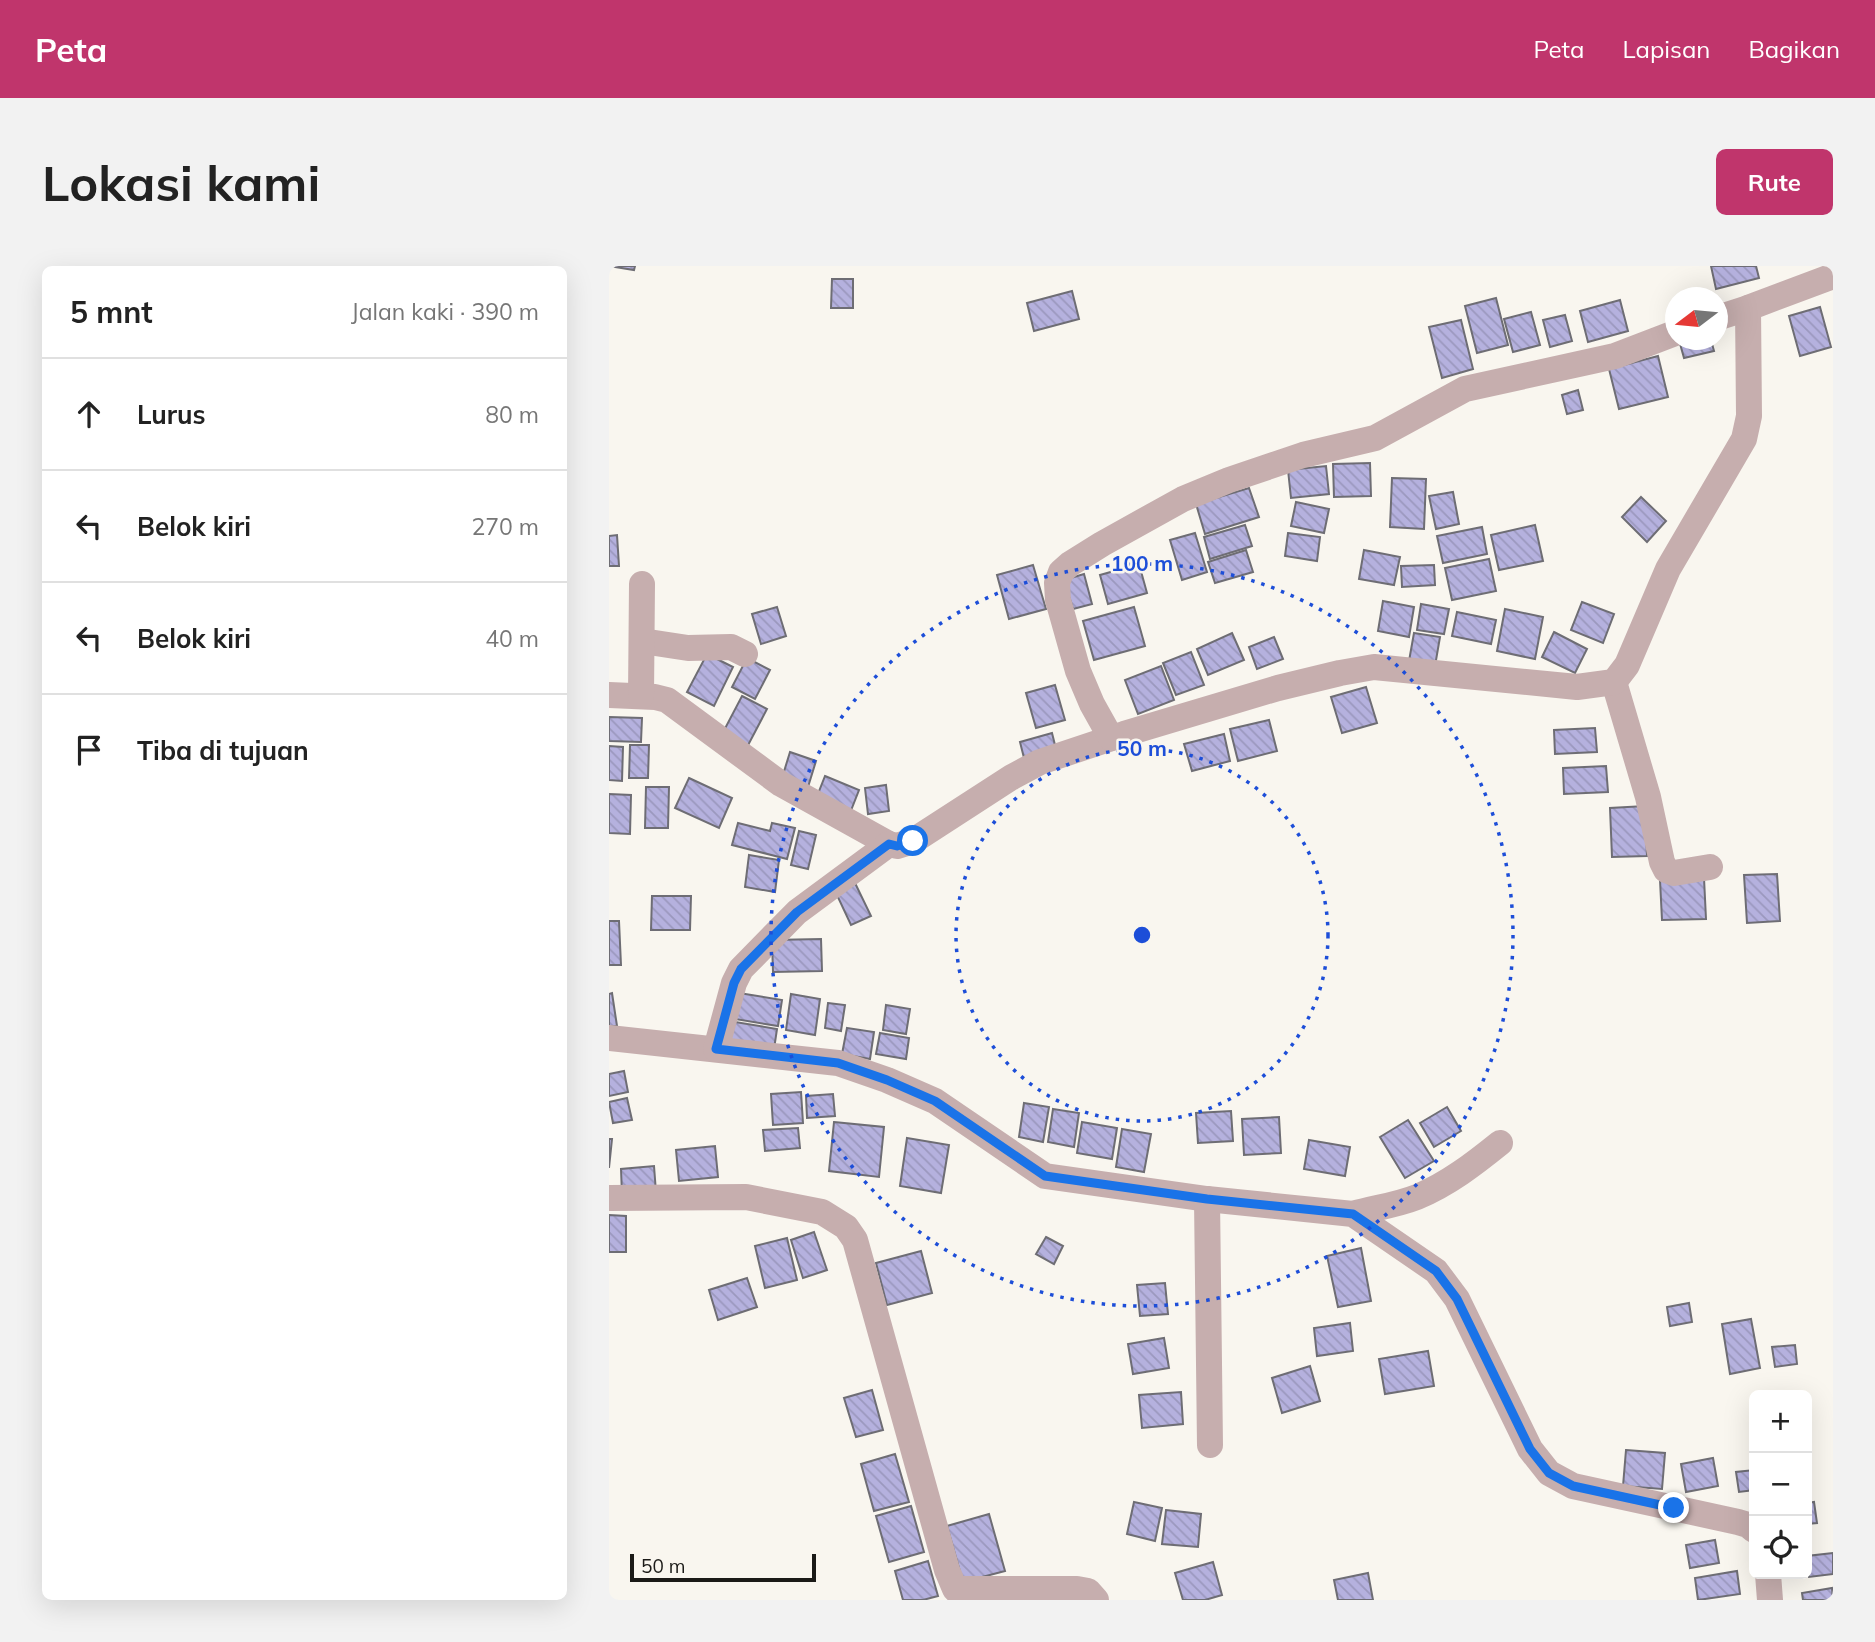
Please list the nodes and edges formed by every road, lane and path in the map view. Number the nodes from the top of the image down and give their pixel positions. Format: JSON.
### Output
{"nodes":[{"id":1,"x":1833,"y":276,"type":"edge"},
{"id":2,"x":1748,"y":307,"type":"junction"},
{"id":3,"x":1728,"y":314,"type":"edge"},
{"id":4,"x":1665,"y":337,"type":"edge"},
{"id":5,"x":642,"y":584,"type":"dead end"},
{"id":6,"x":642,"y":641,"type":"junction"},
{"id":7,"x":745,"y":654,"type":"dead end"},
{"id":8,"x":1614,"y":682,"type":"junction"},
{"id":9,"x":609,"y":695,"type":"edge"},
{"id":10,"x":641,"y":696,"type":"junction"},
{"id":11,"x":1111,"y":738,"type":"junction"},
{"id":12,"x":889,"y":844,"type":"junction"},
{"id":13,"x":1710,"y":867,"type":"dead end"},
{"id":14,"x":609,"y":1038,"type":"edge"},
{"id":15,"x":716,"y":1049,"type":"junction"},
{"id":16,"x":1500,"y":1143,"type":"dead end"},
{"id":17,"x":609,"y":1198,"type":"edge"},
{"id":18,"x":1207,"y":1199,"type":"junction"},
{"id":19,"x":1353,"y":1214,"type":"junction"},
{"id":20,"x":1210,"y":1445,"type":"dead end"},
{"id":21,"x":1749,"y":1526,"type":"edge"},
{"id":22,"x":1768,"y":1579,"type":"edge"},
{"id":23,"x":1096,"y":1600,"type":"edge"},
{"id":24,"x":1770,"y":1600,"type":"edge"}],
"edges":[{"from":1,"to":2,"type":"street"},
{"from":2,"to":3,"type":"street"},
{"from":2,"to":8,"type":"street"},
{"from":4,"to":11,"type":"street"},
{"from":5,"to":6,"type":"street"},
{"from":6,"to":7,"type":"street"},
{"from":6,"to":10,"type":"street"},
{"from":8,"to":11,"type":"street"},
{"from":8,"to":13,"type":"street"},
{"from":9,"to":10,"type":"street"},
{"from":10,"to":12,"type":"street"},
{"from":11,"to":12,"type":"street"},
{"from":12,"to":15,"type":"street"},
{"from":14,"to":15,"type":"street"},
{"from":15,"to":18,"type":"street"},
{"from":16,"to":19,"type":"street"},
{"from":17,"to":23,"type":"street"},
{"from":18,"to":19,"type":"street"},
{"from":18,"to":20,"type":"street"},
{"from":19,"to":21,"type":"street"},
{"from":22,"to":24,"type":"street"}]}
